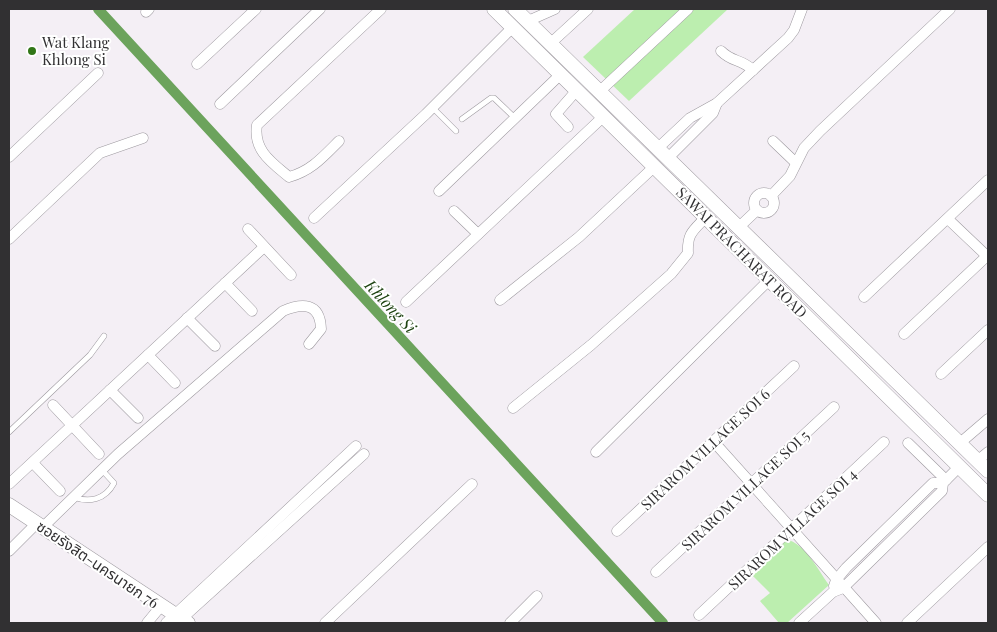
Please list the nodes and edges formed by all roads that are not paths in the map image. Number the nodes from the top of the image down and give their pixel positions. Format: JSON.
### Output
{"nodes":[{"id":1,"x":256,"y":9,"type":"edge"},
{"id":2,"x":320,"y":9,"type":"edge"},
{"id":3,"x":381,"y":9,"type":"edge"},
{"id":4,"x":494,"y":9,"type":"edge"},
{"id":5,"x":515,"y":9,"type":"edge"},
{"id":6,"x":555,"y":9,"type":"edge"},
{"id":7,"x":588,"y":9,"type":"edge"},
{"id":8,"x":688,"y":9,"type":"edge"},
{"id":9,"x":802,"y":9,"type":"edge"},
{"id":10,"x":950,"y":9,"type":"edge"},
{"id":11,"x":528,"y":21,"type":"junction"},
{"id":12,"x":513,"y":27,"type":"junction"},
{"id":13,"x":551,"y":43,"type":"junction"},
{"id":14,"x":721,"y":52,"type":"dead end"},
{"id":15,"x":196,"y":64,"type":"dead end"},
{"id":16,"x":753,"y":70,"type":"junction"},
{"id":17,"x":98,"y":74,"type":"dead end"},
{"id":18,"x":561,"y":74,"type":"junction"},
{"id":19,"x":577,"y":90,"type":"junction"},
{"id":20,"x":600,"y":91,"type":"junction"},
{"id":21,"x":220,"y":104,"type":"dead end"},
{"id":22,"x":432,"y":107,"type":"junction"},
{"id":23,"x":604,"y":116,"type":"junction"},
{"id":24,"x":462,"y":119,"type":"dead end"},
{"id":25,"x":515,"y":119,"type":"junction"},
{"id":26,"x":568,"y":127,"type":"dead end"},
{"id":27,"x":456,"y":131,"type":"dead end"},
{"id":28,"x":143,"y":138,"type":"dead end"},
{"id":29,"x":339,"y":141,"type":"dead end"},
{"id":30,"x":773,"y":141,"type":"dead end"},
{"id":31,"x":663,"y":153,"type":"junction"},
{"id":32,"x":9,"y":157,"type":"edge"},
{"id":33,"x":796,"y":162,"type":"junction"},
{"id":34,"x":655,"y":166,"type":"junction"},
{"id":35,"x":988,"y":180,"type":"edge"},
{"id":36,"x":439,"y":191,"type":"dead end"},
{"id":37,"x":454,"y":211,"type":"dead end"},
{"id":38,"x":707,"y":216,"type":"junction"},
{"id":39,"x":314,"y":218,"type":"dead end"},
{"id":40,"x":948,"y":219,"type":"junction"},
{"id":41,"x":739,"y":226,"type":"junction"},
{"id":42,"x":248,"y":229,"type":"dead end"},
{"id":43,"x":478,"y":234,"type":"junction"},
{"id":44,"x":9,"y":239,"type":"edge"},
{"id":45,"x":264,"y":246,"type":"junction"},
{"id":46,"x":988,"y":256,"type":"edge"},
{"id":47,"x":291,"y":275,"type":"dead end"},
{"id":48,"x":769,"y":280,"type":"junction"},
{"id":49,"x":225,"y":283,"type":"junction"},
{"id":50,"x":864,"y":297,"type":"dead end"},
{"id":51,"x":500,"y":300,"type":"dead end"},
{"id":52,"x":406,"y":302,"type":"dead end"},
{"id":53,"x":252,"y":311,"type":"dead end"},
{"id":54,"x":187,"y":318,"type":"junction"},
{"id":55,"x":988,"y":330,"type":"edge"},
{"id":56,"x":904,"y":334,"type":"dead end"},
{"id":57,"x":104,"y":336,"type":"dead end"},
{"id":58,"x":310,"y":344,"type":"dead end"},
{"id":59,"x":215,"y":346,"type":"dead end"},
{"id":60,"x":148,"y":354,"type":"junction"},
{"id":61,"x":794,"y":366,"type":"dead end"},
{"id":62,"x":883,"y":368,"type":"junction"},
{"id":63,"x":941,"y":374,"type":"dead end"},
{"id":64,"x":872,"y":381,"type":"junction"},
{"id":65,"x":175,"y":383,"type":"dead end"},
{"id":66,"x":110,"y":390,"type":"junction"},
{"id":67,"x":53,"y":405,"type":"dead end"},
{"id":68,"x":834,"y":407,"type":"dead end"},
{"id":69,"x":514,"y":408,"type":"dead end"},
{"id":70,"x":138,"y":418,"type":"dead end"},
{"id":71,"x":986,"y":425,"type":"edge"},
{"id":72,"x":72,"y":426,"type":"junction"},
{"id":73,"x":9,"y":432,"type":"edge"},
{"id":74,"x":714,"y":442,"type":"junction"},
{"id":75,"x":884,"y":442,"type":"dead end"},
{"id":76,"x":908,"y":443,"type":"dead end"},
{"id":77,"x":960,"y":444,"type":"junction"},
{"id":78,"x":360,"y":450,"type":"dead end"},
{"id":79,"x":596,"y":452,"type":"dead end"},
{"id":80,"x":99,"y":454,"type":"dead end"},
{"id":81,"x":983,"y":456,"type":"edge"},
{"id":82,"x":33,"y":463,"type":"junction"},
{"id":83,"x":959,"y":467,"type":"junction"},
{"id":84,"x":102,"y":470,"type":"junction"},
{"id":85,"x":988,"y":471,"type":"edge"},
{"id":86,"x":945,"y":481,"type":"junction"},
{"id":87,"x":9,"y":484,"type":"edge"},
{"id":88,"x":472,"y":484,"type":"dead end"},
{"id":89,"x":753,"y":484,"type":"junction"},
{"id":90,"x":60,"y":491,"type":"dead end"},
{"id":91,"x":988,"y":495,"type":"edge"},
{"id":92,"x":72,"y":497,"type":"junction"},
{"id":93,"x":9,"y":505,"type":"edge"},
{"id":94,"x":902,"y":514,"type":"junction"},
{"id":95,"x":911,"y":522,"type":"junction"},
{"id":96,"x":40,"y":525,"type":"junction"},
{"id":97,"x":794,"y":529,"type":"junction"},
{"id":98,"x":616,"y":531,"type":"dead end"},
{"id":99,"x":871,"y":544,"type":"junction"},
{"id":100,"x":988,"y":547,"type":"edge"},
{"id":101,"x":9,"y":551,"type":"edge"},
{"id":102,"x":880,"y":553,"type":"junction"},
{"id":103,"x":656,"y":572,"type":"dead end"},
{"id":104,"x":836,"y":580,"type":"junction"},
{"id":105,"x":843,"y":588,"type":"junction"},
{"id":106,"x":833,"y":592,"type":"junction"},
{"id":107,"x":537,"y":596,"type":"dead end"},
{"id":108,"x":161,"y":606,"type":"junction"},
{"id":109,"x":699,"y":615,"type":"dead end"},
{"id":110,"x":177,"y":621,"type":"edge"},
{"id":111,"x":147,"y":623,"type":"edge"},
{"id":112,"x":325,"y":623,"type":"edge"},
{"id":113,"x":510,"y":623,"type":"edge"},
{"id":114,"x":799,"y":623,"type":"edge"},
{"id":115,"x":876,"y":623,"type":"edge"},
{"id":116,"x":907,"y":623,"type":"edge"}],
"edges":[{"from":1,"to":15,"type":"street"},
{"from":2,"to":21,"type":"street"},
{"from":3,"to":29,"type":"street"},
{"from":4,"to":12,"type":"main road","name":"SAWAI PRACHARAT ROAD"},
{"from":5,"to":11,"type":"main road","name":"SAWAI PRACHARAT ROAD"},
{"from":6,"to":11,"type":"street"},
{"from":7,"to":13,"type":"street"},
{"from":8,"to":20,"type":"street"},
{"from":9,"to":16,"type":"street"},
{"from":10,"to":33,"type":"street"},
{"from":11,"to":13,"type":"main road","name":"SAWAI PRACHARAT ROAD"},
{"from":12,"to":18,"type":"main road","name":"SAWAI PRACHARAT ROAD"},
{"from":12,"to":22,"type":"street"},
{"from":13,"to":20,"type":"main road","name":"SAWAI PRACHARAT ROAD"},
{"from":14,"to":16,"type":"street"},
{"from":16,"to":31,"type":"street"},
{"from":17,"to":32,"type":"street"},
{"from":18,"to":19,"type":"main road","name":"SAWAI PRACHARAT ROAD"},
{"from":18,"to":25,"type":"street"},
{"from":19,"to":23,"type":"main road","name":"SAWAI PRACHARAT ROAD"},
{"from":19,"to":26,"type":"street"},
{"from":20,"to":31,"type":"main road","name":"SAWAI PRACHARAT ROAD"},
{"from":22,"to":27,"type":"lane"},
{"from":22,"to":39,"type":"street"},
{"from":23,"to":34,"type":"main road","name":"SAWAI PRACHARAT ROAD"},
{"from":23,"to":43,"type":"street"},
{"from":24,"to":25,"type":"lane"},
{"from":25,"to":36,"type":"street"},
{"from":28,"to":44,"type":"street"},
{"from":30,"to":33,"type":"street"},
{"from":31,"to":41,"type":"main road","name":"SAWAI PRACHARAT ROAD"},
{"from":33,"to":41,"type":"street"},
{"from":34,"to":38,"type":"main road","name":"SAWAI PRACHARAT ROAD"},
{"from":34,"to":51,"type":"street"},
{"from":35,"to":40,"type":"street"},
{"from":37,"to":43,"type":"street"},
{"from":38,"to":48,"type":"main road","name":"SAWAI PRACHARAT ROAD"},
{"from":38,"to":69,"type":"street"},
{"from":40,"to":46,"type":"street"},
{"from":40,"to":50,"type":"street"},
{"from":41,"to":62,"type":"main road","name":"SAWAI PRACHARAT ROAD"},
{"from":42,"to":45,"type":"street"},
{"from":43,"to":52,"type":"street"},
{"from":45,"to":47,"type":"street"},
{"from":45,"to":49,"type":"street"},
{"from":46,"to":56,"type":"street"},
{"from":48,"to":64,"type":"main road","name":"SAWAI PRACHARAT ROAD"},
{"from":48,"to":79,"type":"street"},
{"from":49,"to":53,"type":"street"},
{"from":49,"to":54,"type":"street"},
{"from":54,"to":59,"type":"street"},
{"from":54,"to":60,"type":"street"},
{"from":55,"to":63,"type":"street"},
{"from":57,"to":73,"type":"lane"},
{"from":58,"to":84,"type":"street"},
{"from":60,"to":65,"type":"street"},
{"from":60,"to":66,"type":"street"},
{"from":61,"to":74,"type":"street","name":"SIRAROM VILLAGE SOI 6"},
{"from":62,"to":64,"type":"main road"},
{"from":62,"to":77,"type":"main road","name":"SAWAI PRACHARAT ROAD"},
{"from":64,"to":83,"type":"main road","name":"SAWAI PRACHARAT ROAD"},
{"from":66,"to":70,"type":"street"},
{"from":66,"to":72,"type":"street"},
{"from":67,"to":72,"type":"street"},
{"from":68,"to":89,"type":"street","name":"SIRAROM VILLAGE SOI 5"},
{"from":71,"to":77,"type":"street"},
{"from":72,"to":80,"type":"street"},
{"from":72,"to":82,"type":"street"},
{"from":74,"to":89,"type":"street"},
{"from":74,"to":98,"type":"street","name":"SIRAROM VILLAGE SOI 6"},
{"from":75,"to":97,"type":"street","name":"SIRAROM VILLAGE SOI 4"},
{"from":76,"to":86,"type":"street"},
{"from":77,"to":81,"type":"main road","name":"SAWAI PRACHARAT ROAD"},
{"from":78,"to":110,"type":"street"},
{"from":81,"to":85,"type":"main road","name":"SAWAI PRACHARAT ROAD"},
{"from":82,"to":87,"type":"street"},
{"from":82,"to":90,"type":"street"},
{"from":83,"to":86,"type":"street"},
{"from":83,"to":91,"type":"main road","name":"SAWAI PRACHARAT ROAD"},
{"from":84,"to":92,"type":"street"},
{"from":84,"to":92,"type":"lane"},
{"from":86,"to":94,"type":"street"},
{"from":86,"to":95,"type":"street"},
{"from":88,"to":112,"type":"street"},
{"from":89,"to":97,"type":"street"},
{"from":89,"to":103,"type":"street","name":"SIRAROM VILLAGE SOI 5"},
{"from":92,"to":96,"type":"street"},
{"from":93,"to":96,"type":"main road","name":"ซอยรังสิต-นครนายก 76"},
{"from":94,"to":95,"type":"street"},
{"from":94,"to":99,"type":"street"},
{"from":95,"to":102,"type":"street"},
{"from":96,"to":101,"type":"street"},
{"from":96,"to":108,"type":"main road","name":"ซอยรังสิต-นครนายก 76"},
{"from":97,"to":104,"type":"street"},
{"from":97,"to":109,"type":"street","name":"SIRAROM VILLAGE SOI 4"},
{"from":99,"to":102,"type":"street"},
{"from":99,"to":104,"type":"street"},
{"from":100,"to":116,"type":"street"},
{"from":102,"to":105,"type":"street"},
{"from":104,"to":105,"type":"street"},
{"from":104,"to":106,"type":"street"},
{"from":105,"to":106,"type":"street"},
{"from":105,"to":115,"type":"street"},
{"from":106,"to":114,"type":"street"},
{"from":107,"to":113,"type":"street"},
{"from":108,"to":110,"type":"main road","name":"ซอยรังสิต-นครนายก 76"},
{"from":108,"to":111,"type":"street"}]}
